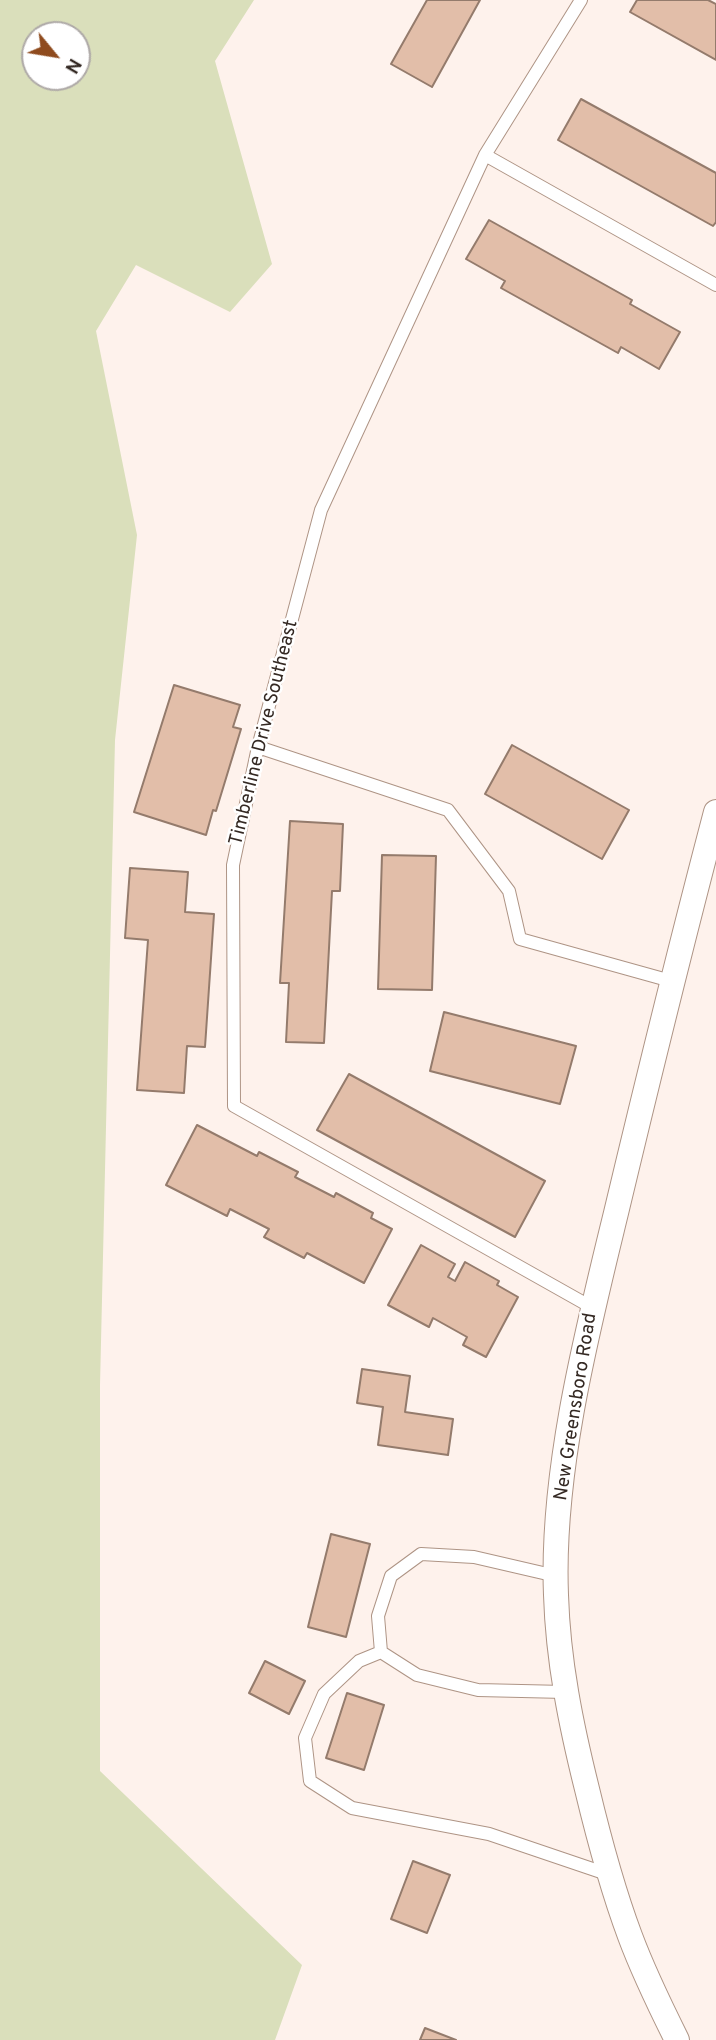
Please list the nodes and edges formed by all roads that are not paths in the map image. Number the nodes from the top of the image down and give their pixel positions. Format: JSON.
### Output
{"nodes":[{"id":1,"x":581,"y":0,"type":"edge"},
{"id":2,"x":485,"y":155,"type":"junction"},
{"id":3,"x":716,"y":285,"type":"edge"},
{"id":4,"x":258,"y":747,"type":"junction"},
{"id":5,"x":716,"y":812,"type":"edge"},
{"id":6,"x":671,"y":981,"type":"junction"},
{"id":7,"x":593,"y":1308,"type":"junction"},
{"id":8,"x":556,"y":1576,"type":"junction"},
{"id":9,"x":381,"y":1652,"type":"junction"},
{"id":10,"x":565,"y":1692,"type":"junction"},
{"id":11,"x":610,"y":1875,"type":"junction"},
{"id":12,"x":677,"y":2040,"type":"edge"}],
"edges":[{"from":1,"to":2,"type":"lane","name":"Timberline Drive Southeast"},
{"from":2,"to":3,"type":"lane"},
{"from":2,"to":4,"type":"lane","name":"Timberline Drive Southeast"},
{"from":4,"to":6,"type":"lane"},
{"from":4,"to":7,"type":"lane","name":"Timberline Drive Southeast"},
{"from":5,"to":6,"type":"street","name":"New Greensboro Road"},
{"from":6,"to":7,"type":"street","name":"New Greensboro Road"},
{"from":7,"to":8,"type":"street","name":"New Greensboro Road"},
{"from":8,"to":9,"type":"lane"},
{"from":8,"to":10,"type":"street","name":"New Greensboro Road"},
{"from":9,"to":10,"type":"lane"},
{"from":9,"to":11,"type":"lane"},
{"from":10,"to":11,"type":"street","name":"New Greensboro Road"},
{"from":11,"to":12,"type":"street","name":"New Greensboro Road"}]}
